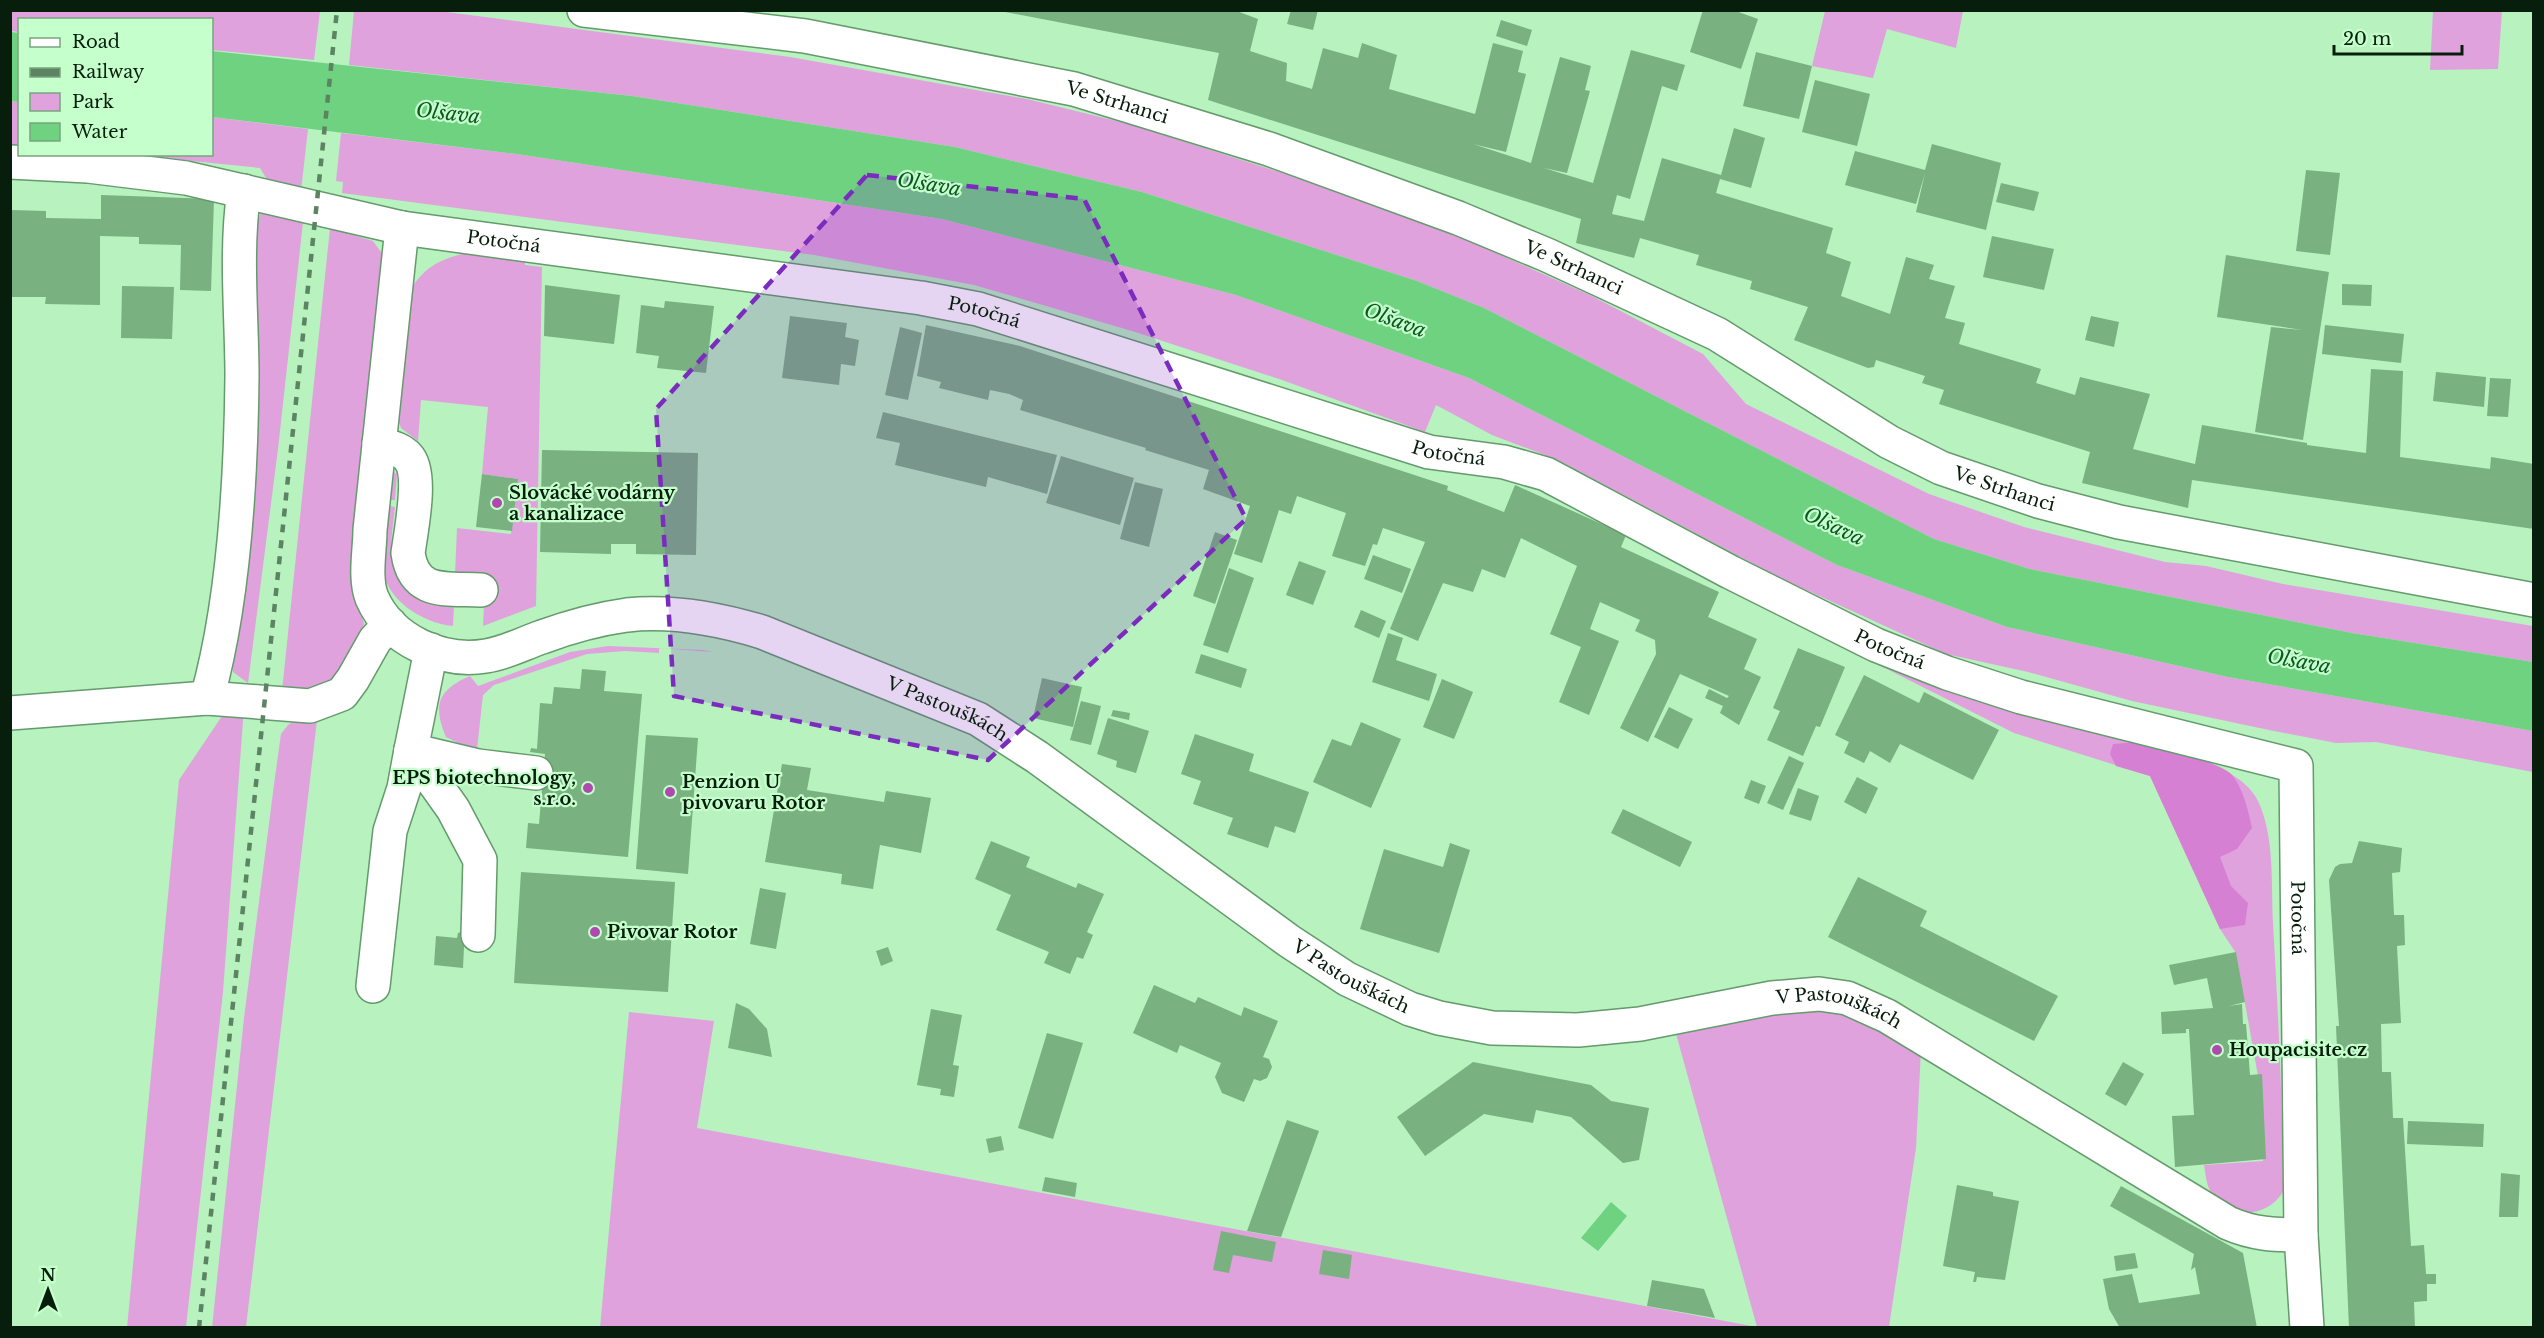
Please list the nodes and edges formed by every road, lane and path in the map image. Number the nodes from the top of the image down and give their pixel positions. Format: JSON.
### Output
{"nodes":[{"id":1,"x":584,"y":10,"type":"edge"},
{"id":2,"x":10,"y":162,"type":"edge"},
{"id":3,"x":244,"y":191,"type":"junction"},
{"id":4,"x":402,"y":228,"type":"junction"},
{"id":5,"x":379,"y":443,"type":"junction"},
{"id":6,"x":481,"y":590,"type":"dead end"},
{"id":7,"x":2534,"y":600,"type":"edge"},
{"id":8,"x":390,"y":624,"type":"junction"},
{"id":9,"x":431,"y":650,"type":"junction"},
{"id":10,"x":207,"y":698,"type":"junction"},
{"id":11,"x":10,"y":713,"type":"edge"},
{"id":12,"x":411,"y":750,"type":"junction"},
{"id":13,"x":536,"y":773,"type":"dead end"},
{"id":14,"x":478,"y":934,"type":"dead end"},
{"id":15,"x":373,"y":986,"type":"dead end"},
{"id":16,"x":2301,"y":1235,"type":"junction"},
{"id":17,"x":2307,"y":1328,"type":"edge"}],
"edges":[{"from":1,"to":7,"type":"street","name":"Ve Strhanci"},
{"from":2,"to":3,"type":"street","name":"Potočná"},
{"from":3,"to":4,"type":"street","name":"Potočná"},
{"from":3,"to":10,"type":"street"},
{"from":4,"to":5,"type":"street","name":"V Pastouškách"},
{"from":4,"to":16,"type":"street","name":"Potočná"},
{"from":5,"to":6,"type":"street"},
{"from":5,"to":8,"type":"street","name":"V Pastouškách"},
{"from":8,"to":9,"type":"street","name":"V Pastouškách"},
{"from":8,"to":10,"type":"street"},
{"from":9,"to":12,"type":"street"},
{"from":9,"to":16,"type":"street","name":"V Pastouškách"},
{"from":10,"to":11,"type":"street"},
{"from":12,"to":13,"type":"street"},
{"from":12,"to":14,"type":"street"},
{"from":12,"to":15,"type":"street"},
{"from":16,"to":17,"type":"street","name":"Potočná"}]}
